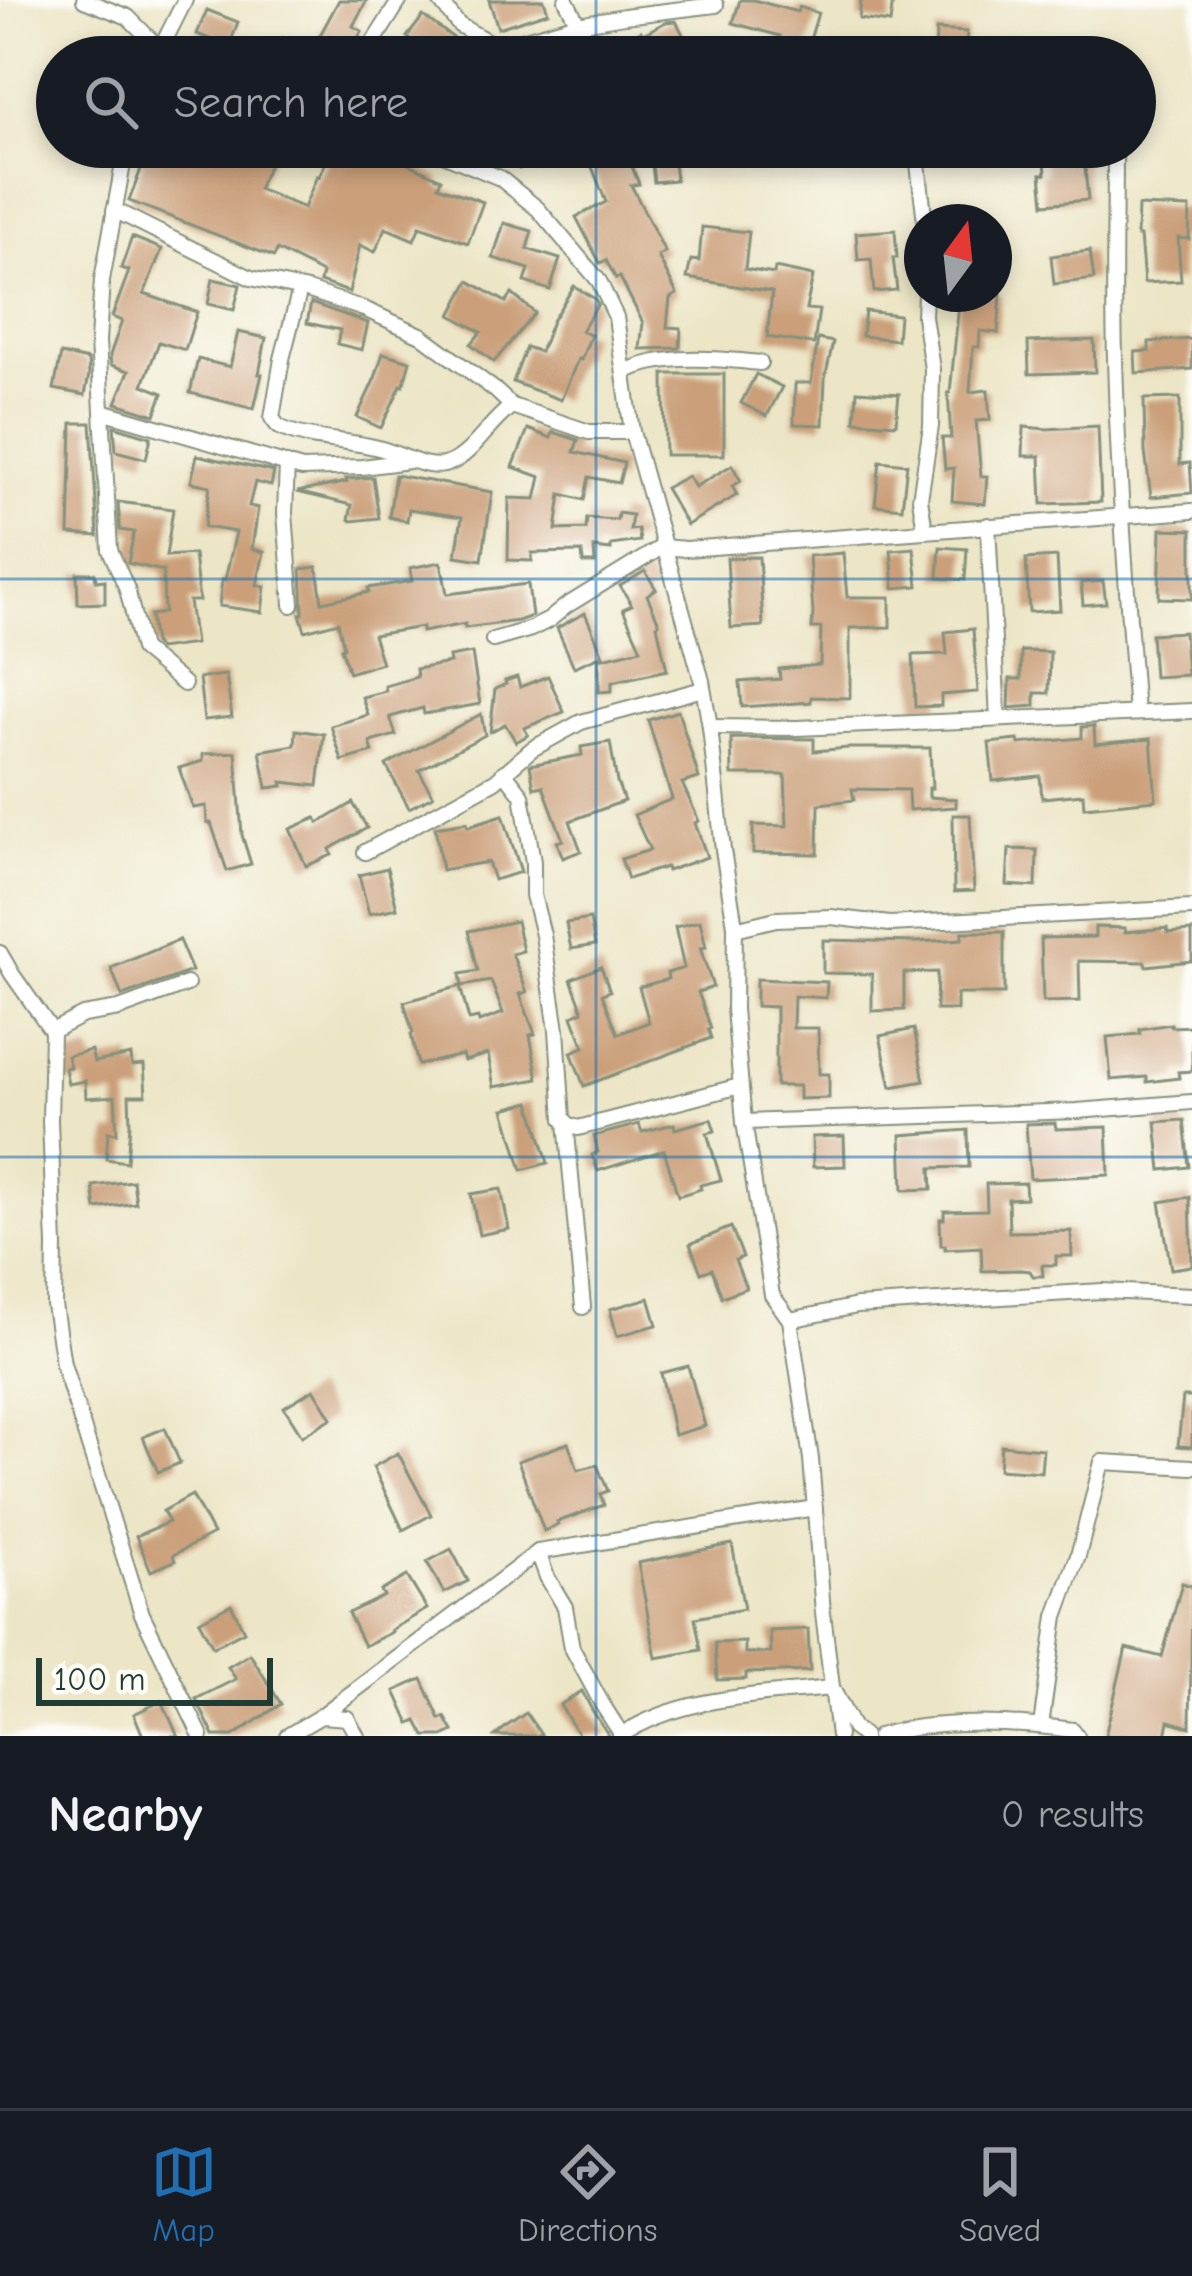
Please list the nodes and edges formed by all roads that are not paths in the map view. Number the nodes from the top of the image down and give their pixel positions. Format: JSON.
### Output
{"nodes":[{"id":1,"x":84,"y":0,"type":"edge"},
{"id":2,"x":184,"y":0,"type":"edge"},
{"id":3,"x":400,"y":0,"type":"edge"},
{"id":4,"x":439,"y":0,"type":"edge"},
{"id":5,"x":566,"y":0,"type":"edge"},
{"id":6,"x":716,"y":5,"type":"dead end"},
{"id":7,"x":578,"y":24,"type":"junction"},
{"id":8,"x":144,"y":36,"type":"edge"},
{"id":9,"x":167,"y":36,"type":"edge"},
{"id":10,"x":377,"y":36,"type":"edge"},
{"id":11,"x":478,"y":36,"type":"edge"},
{"id":12,"x":536,"y":36,"type":"edge"},
{"id":13,"x":124,"y":168,"type":"edge"},
{"id":14,"x":476,"y":168,"type":"edge"},
{"id":15,"x":919,"y":168,"type":"edge"},
{"id":16,"x":1114,"y":168,"type":"edge"},
{"id":17,"x":923,"y":204,"type":"edge"},
{"id":18,"x":114,"y":210,"type":"junction"},
{"id":19,"x":300,"y":289,"type":"junction"},
{"id":20,"x":924,"y":312,"type":"edge"},
{"id":21,"x":760,"y":362,"type":"dead end"},
{"id":22,"x":625,"y":371,"type":"junction"},
{"id":23,"x":512,"y":406,"type":"junction"},
{"id":24,"x":102,"y":411,"type":"junction"},
{"id":25,"x":632,"y":432,"type":"junction"},
{"id":26,"x":409,"y":461,"type":"junction"},
{"id":27,"x":287,"y":464,"type":"junction"},
{"id":28,"x":1192,"y":511,"type":"edge"},
{"id":29,"x":1121,"y":515,"type":"junction"},
{"id":30,"x":988,"y":525,"type":"junction"},
{"id":31,"x":925,"y":530,"type":"junction"},
{"id":32,"x":662,"y":547,"type":"junction"},
{"id":33,"x":292,"y":605,"type":"dead end"},
{"id":34,"x":493,"y":640,"type":"dead end"},
{"id":35,"x":184,"y":684,"type":"dead end"},
{"id":36,"x":703,"y":688,"type":"junction"},
{"id":37,"x":1192,"y":711,"type":"edge"},
{"id":38,"x":1136,"y":713,"type":"junction"},
{"id":39,"x":998,"y":719,"type":"junction"},
{"id":40,"x":710,"y":727,"type":"junction"},
{"id":41,"x":505,"y":772,"type":"junction"},
{"id":42,"x":365,"y":852,"type":"dead end"},
{"id":43,"x":1192,"y":908,"type":"edge"},
{"id":44,"x":735,"y":928,"type":"junction"},
{"id":45,"x":0,"y":952,"type":"edge"},
{"id":46,"x":187,"y":984,"type":"dead end"},
{"id":47,"x":52,"y":1031,"type":"junction"},
{"id":48,"x":740,"y":1086,"type":"junction"},
{"id":49,"x":1192,"y":1102,"type":"edge"},
{"id":50,"x":566,"y":1122,"type":"junction"},
{"id":51,"x":744,"y":1122,"type":"junction"},
{"id":52,"x":1192,"y":1295,"type":"edge"},
{"id":53,"x":583,"y":1307,"type":"dead end"},
{"id":54,"x":790,"y":1320,"type":"junction"},
{"id":55,"x":1192,"y":1467,"type":"edge"},
{"id":56,"x":814,"y":1508,"type":"junction"},
{"id":57,"x":538,"y":1552,"type":"junction"},
{"id":58,"x":832,"y":1688,"type":"junction"},
{"id":59,"x":321,"y":1716,"type":"junction"},
{"id":60,"x":1041,"y":1726,"type":"junction"},
{"id":61,"x":201,"y":1736,"type":"edge"},
{"id":62,"x":287,"y":1736,"type":"edge"},
{"id":63,"x":357,"y":1736,"type":"edge"},
{"id":64,"x":621,"y":1736,"type":"edge"},
{"id":65,"x":838,"y":1736,"type":"edge"},
{"id":66,"x":864,"y":1736,"type":"edge"},
{"id":67,"x":879,"y":1736,"type":"edge"},
{"id":68,"x":1077,"y":1736,"type":"edge"}],
"edges":[{"from":1,"to":8,"type":"street"},
{"from":2,"to":9,"type":"street"},
{"from":3,"to":10,"type":"street"},
{"from":4,"to":11,"type":"street"},
{"from":5,"to":7,"type":"street"},
{"from":6,"to":7,"type":"street"},
{"from":7,"to":12,"type":"street"},
{"from":13,"to":18,"type":"street"},
{"from":14,"to":22,"type":"street"},
{"from":15,"to":17,"type":"street"},
{"from":16,"to":29,"type":"street"},
{"from":18,"to":19,"type":"street"},
{"from":18,"to":24,"type":"street"},
{"from":19,"to":23,"type":"street"},
{"from":19,"to":26,"type":"street"},
{"from":20,"to":31,"type":"street"},
{"from":21,"to":22,"type":"street"},
{"from":22,"to":25,"type":"street"},
{"from":23,"to":25,"type":"street"},
{"from":23,"to":26,"type":"street"},
{"from":24,"to":27,"type":"street"},
{"from":24,"to":35,"type":"street"},
{"from":25,"to":32,"type":"street"},
{"from":26,"to":27,"type":"street"},
{"from":27,"to":33,"type":"street"},
{"from":28,"to":29,"type":"street"},
{"from":29,"to":30,"type":"street"},
{"from":29,"to":38,"type":"street"},
{"from":30,"to":31,"type":"street"},
{"from":30,"to":39,"type":"street"},
{"from":31,"to":32,"type":"street"},
{"from":32,"to":34,"type":"street"},
{"from":32,"to":36,"type":"street"},
{"from":36,"to":40,"type":"street"},
{"from":36,"to":41,"type":"street"},
{"from":37,"to":38,"type":"street"},
{"from":38,"to":39,"type":"street"},
{"from":39,"to":40,"type":"street"},
{"from":40,"to":44,"type":"street"},
{"from":41,"to":42,"type":"street"},
{"from":41,"to":50,"type":"street"},
{"from":43,"to":44,"type":"street"},
{"from":44,"to":48,"type":"street"},
{"from":45,"to":47,"type":"street"},
{"from":46,"to":47,"type":"street"},
{"from":47,"to":61,"type":"street"},
{"from":48,"to":50,"type":"street"},
{"from":48,"to":51,"type":"street"},
{"from":49,"to":51,"type":"street"},
{"from":50,"to":53,"type":"street"},
{"from":51,"to":54,"type":"street"},
{"from":52,"to":54,"type":"street"},
{"from":54,"to":56,"type":"street"},
{"from":55,"to":60,"type":"street"},
{"from":56,"to":57,"type":"street"},
{"from":56,"to":58,"type":"street"},
{"from":57,"to":59,"type":"street"},
{"from":57,"to":64,"type":"street"},
{"from":58,"to":64,"type":"street"},
{"from":58,"to":65,"type":"street"},
{"from":58,"to":66,"type":"street"},
{"from":59,"to":62,"type":"street"},
{"from":59,"to":63,"type":"street"},
{"from":60,"to":67,"type":"street"},
{"from":60,"to":68,"type":"street"}]}
